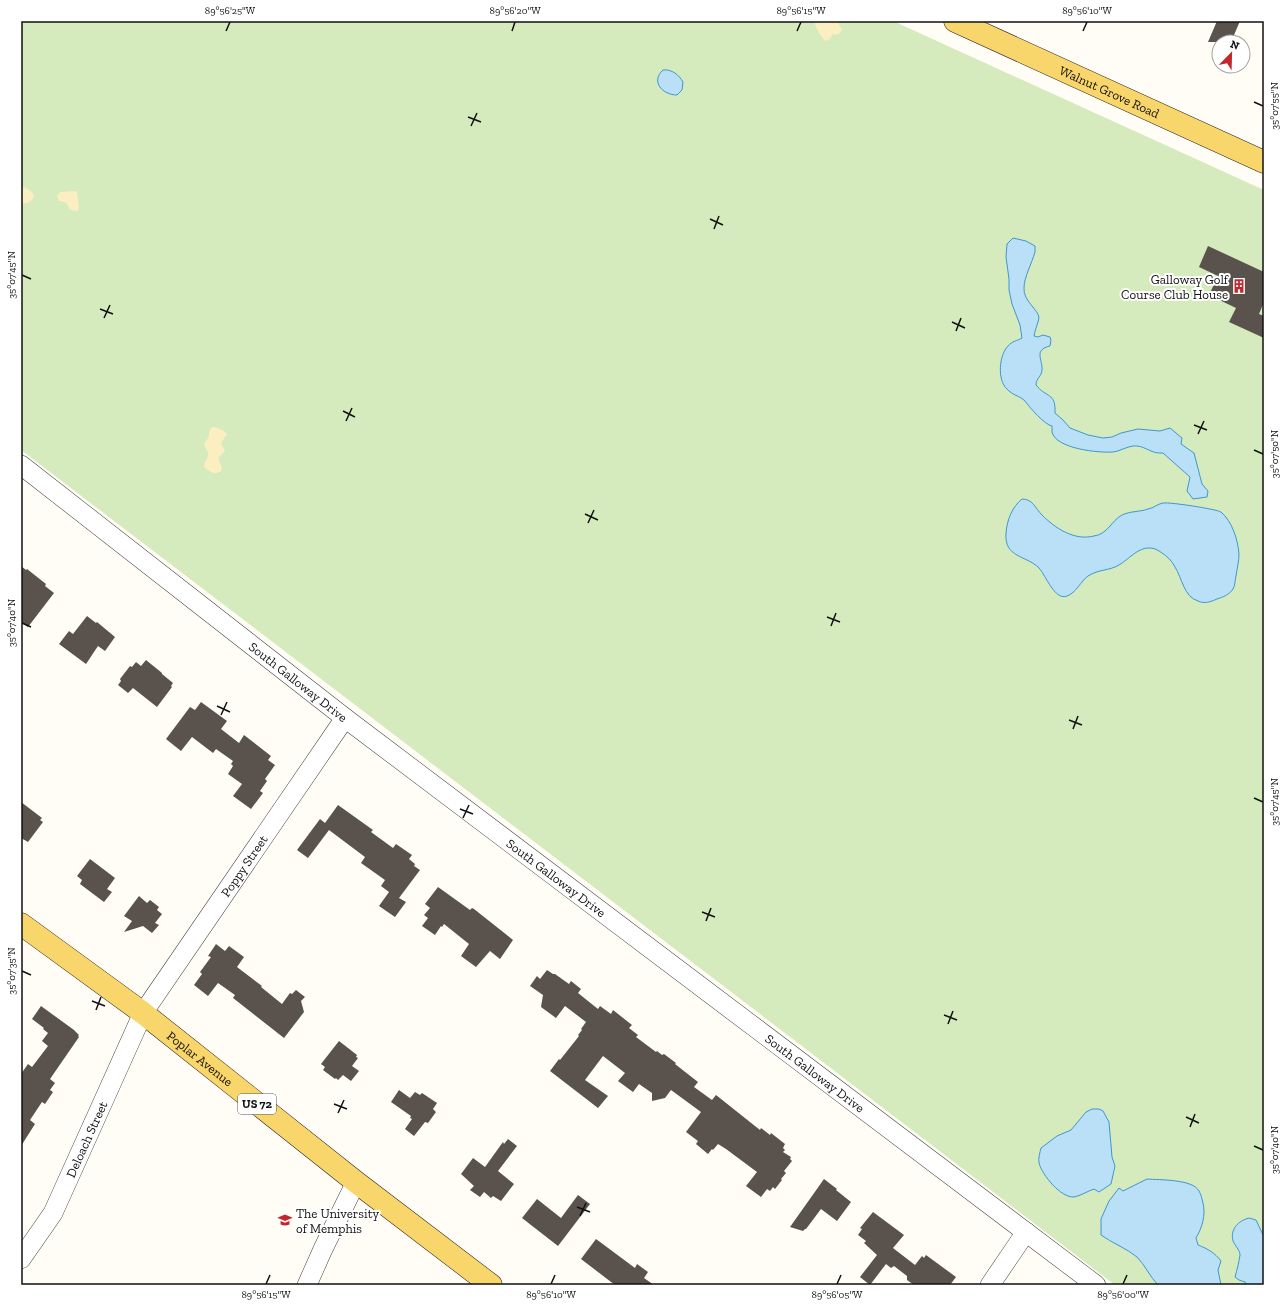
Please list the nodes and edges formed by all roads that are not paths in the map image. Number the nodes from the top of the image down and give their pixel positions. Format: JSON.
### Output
{"nodes":[{"id":1,"x":955,"y":21,"type":"edge"},
{"id":2,"x":1264,"y":162,"type":"edge"},
{"id":3,"x":21,"y":465,"type":"edge"},
{"id":4,"x":345,"y":718,"type":"junction"},
{"id":5,"x":21,"y":924,"type":"edge"},
{"id":6,"x":143,"y":1013,"type":"junction"},
{"id":7,"x":356,"y":1182,"type":"junction"},
{"id":8,"x":1026,"y":1232,"type":"junction"},
{"id":9,"x":21,"y":1259,"type":"edge"},
{"id":10,"x":307,"y":1285,"type":"edge"},
{"id":11,"x":491,"y":1285,"type":"edge"},
{"id":12,"x":990,"y":1285,"type":"edge"},
{"id":13,"x":1096,"y":1285,"type":"edge"}],
"edges":[{"from":1,"to":2,"type":"main road","name":"Walnut Grove Road"},
{"from":3,"to":4,"type":"street","name":"South Galloway Drive"},
{"from":4,"to":6,"type":"street","name":"Poppy Street"},
{"from":4,"to":8,"type":"street","name":"South Galloway Drive"},
{"from":5,"to":6,"type":"main road","name":"Poplar Avenue","number":"US 72"},
{"from":6,"to":7,"type":"main road","name":"Poplar Avenue","number":"US 72"},
{"from":6,"to":9,"type":"street","name":"Deloach Street"},
{"from":7,"to":10,"type":"street"},
{"from":7,"to":11,"type":"main road","name":"Poplar Avenue","number":"US 72"},
{"from":8,"to":12,"type":"street"},
{"from":8,"to":13,"type":"street","name":"South Galloway Drive"}]}
